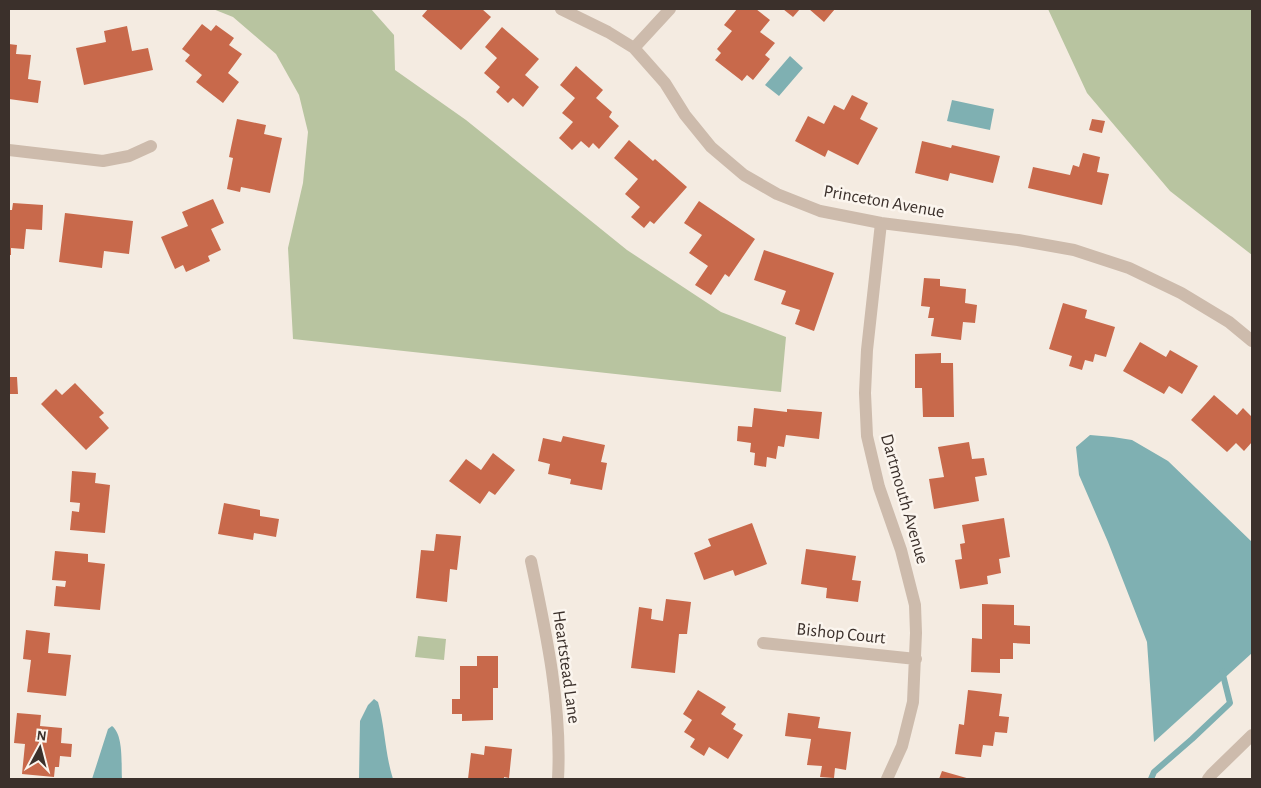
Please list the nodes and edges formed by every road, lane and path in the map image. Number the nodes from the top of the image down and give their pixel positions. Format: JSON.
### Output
{"nodes":[{"id":1,"x":561,"y":9,"type":"edge"},
{"id":2,"x":670,"y":9,"type":"edge"},
{"id":3,"x":634,"y":48,"type":"junction"},
{"id":4,"x":151,"y":146,"type":"dead end"},
{"id":5,"x":9,"y":150,"type":"edge"},
{"id":6,"x":881,"y":223,"type":"junction"},
{"id":7,"x":1252,"y":341,"type":"edge"},
{"id":8,"x":531,"y":561,"type":"dead end"},
{"id":9,"x":763,"y":643,"type":"dead end"},
{"id":10,"x":916,"y":660,"type":"junction"},
{"id":11,"x":1252,"y":735,"type":"edge"},
{"id":12,"x":558,"y":779,"type":"edge"},
{"id":13,"x":887,"y":779,"type":"edge"},
{"id":14,"x":1208,"y":779,"type":"edge"}],
"edges":[{"from":1,"to":3,"type":"street","name":"Princeton Avenue"},
{"from":2,"to":3,"type":"street"},
{"from":3,"to":6,"type":"street","name":"Princeton Avenue"},
{"from":4,"to":5,"type":"street"},
{"from":6,"to":7,"type":"street","name":"Princeton Avenue"},
{"from":6,"to":10,"type":"street","name":"Dartmouth Avenue"},
{"from":8,"to":12,"type":"street","name":"Heartstead Lane"},
{"from":9,"to":10,"type":"street","name":"Bishop Court"},
{"from":10,"to":13,"type":"street","name":"Dartmouth Avenue"},
{"from":11,"to":14,"type":"street"}]}
